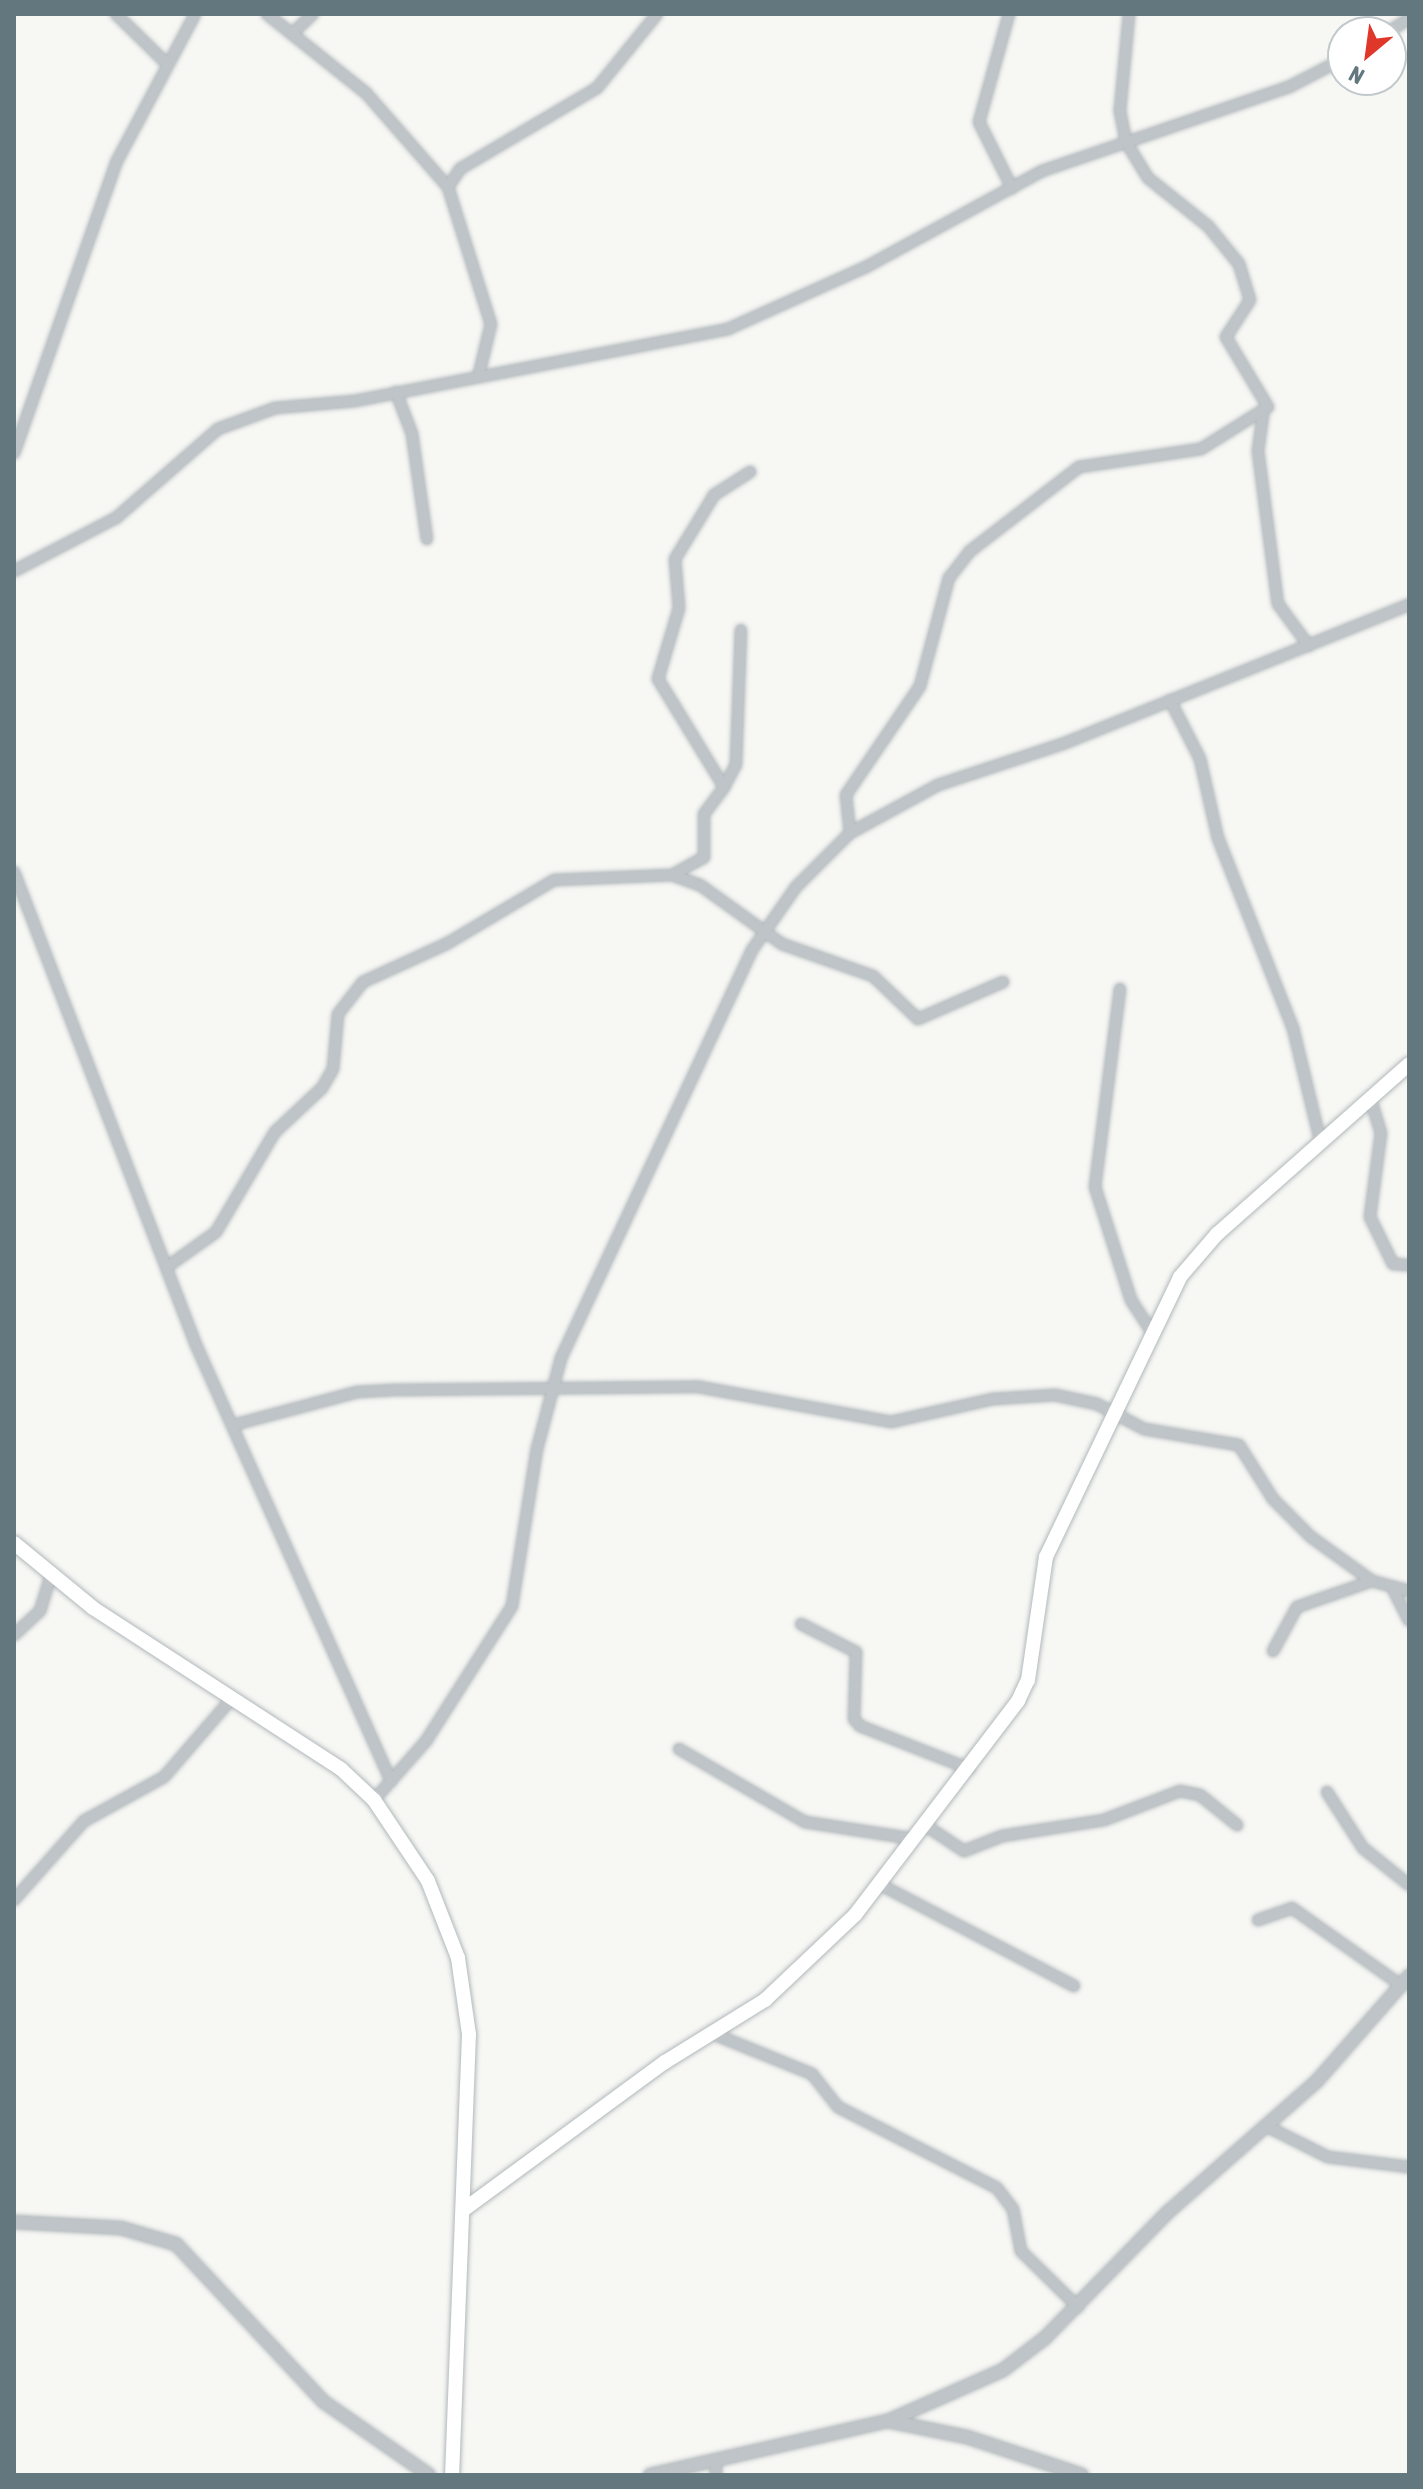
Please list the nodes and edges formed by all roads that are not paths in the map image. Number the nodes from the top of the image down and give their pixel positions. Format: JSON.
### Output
{"nodes":[{"id":1,"x":116,"y":14,"type":"edge"},
{"id":2,"x":195,"y":14,"type":"edge"},
{"id":3,"x":267,"y":14,"type":"edge"},
{"id":4,"x":313,"y":14,"type":"edge"},
{"id":5,"x":657,"y":14,"type":"edge"},
{"id":6,"x":1009,"y":14,"type":"edge"},
{"id":7,"x":1129,"y":14,"type":"edge"},
{"id":8,"x":292,"y":34,"type":"junction"},
{"id":9,"x":166,"y":63,"type":"junction"},
{"id":10,"x":1327,"y":67,"type":"edge"},
{"id":11,"x":1126,"y":142,"type":"junction"},
{"id":12,"x":435,"y":169,"type":"junction"},
{"id":13,"x":460,"y":169,"type":"junction"},
{"id":14,"x":448,"y":187,"type":"junction"},
{"id":15,"x":1012,"y":188,"type":"junction"},
{"id":16,"x":479,"y":374,"type":"junction"},
{"id":17,"x":396,"y":392,"type":"junction"},
{"id":18,"x":1264,"y":413,"type":"junction"},
{"id":19,"x":14,"y":453,"type":"edge"},
{"id":20,"x":750,"y":472,"type":"dead end"},
{"id":21,"x":427,"y":539,"type":"dead end"},
{"id":22,"x":14,"y":571,"type":"edge"},
{"id":23,"x":1409,"y":605,"type":"edge"},
{"id":24,"x":741,"y":630,"type":"dead end"},
{"id":25,"x":1309,"y":646,"type":"junction"},
{"id":26,"x":1170,"y":700,"type":"junction"},
{"id":27,"x":724,"y":787,"type":"junction"},
{"id":28,"x":850,"y":833,"type":"junction"},
{"id":29,"x":14,"y":872,"type":"edge"},
{"id":30,"x":672,"y":875,"type":"junction"},
{"id":31,"x":763,"y":928,"type":"junction"},
{"id":32,"x":1003,"y":982,"type":"dead end"},
{"id":33,"x":1120,"y":989,"type":"dead end"},
{"id":34,"x":1409,"y":1064,"type":"edge"},
{"id":35,"x":1370,"y":1097,"type":"junction"},
{"id":36,"x":1320,"y":1140,"type":"junction"},
{"id":37,"x":1409,"y":1265,"type":"edge"},
{"id":38,"x":167,"y":1267,"type":"junction"},
{"id":39,"x":1151,"y":1331,"type":"junction"},
{"id":40,"x":552,"y":1392,"type":"junction"},
{"id":41,"x":1112,"y":1412,"type":"junction"},
{"id":42,"x":237,"y":1424,"type":"junction"},
{"id":43,"x":14,"y":1543,"type":"edge"},
{"id":44,"x":51,"y":1575,"type":"junction"},
{"id":45,"x":1372,"y":1581,"type":"junction"},
{"id":46,"x":1394,"y":1591,"type":"junction"},
{"id":47,"x":1409,"y":1591,"type":"edge"},
{"id":48,"x":1409,"y":1620,"type":"edge"},
{"id":49,"x":801,"y":1624,"type":"dead end"},
{"id":50,"x":14,"y":1635,"type":"edge"},
{"id":51,"x":1273,"y":1651,"type":"dead end"},
{"id":52,"x":233,"y":1697,"type":"junction"},
{"id":53,"x":679,"y":1749,"type":"dead end"},
{"id":54,"x":970,"y":1769,"type":"junction"},
{"id":55,"x":391,"y":1781,"type":"junction"},
{"id":56,"x":1327,"y":1792,"type":"dead end"},
{"id":57,"x":374,"y":1800,"type":"junction"},
{"id":58,"x":925,"y":1825,"type":"junction"},
{"id":59,"x":1237,"y":1825,"type":"dead end"},
{"id":60,"x":915,"y":1839,"type":"junction"},
{"id":61,"x":879,"y":1884,"type":"junction"},
{"id":62,"x":1409,"y":1885,"type":"edge"},
{"id":63,"x":14,"y":1900,"type":"edge"},
{"id":64,"x":1258,"y":1920,"type":"dead end"},
{"id":65,"x":1405,"y":1981,"type":"edge"},
{"id":66,"x":1074,"y":1986,"type":"dead end"},
{"id":67,"x":716,"y":2035,"type":"junction"},
{"id":68,"x":1268,"y":2127,"type":"junction"},
{"id":69,"x":1409,"y":2167,"type":"edge"},
{"id":70,"x":466,"y":2208,"type":"junction"},
{"id":71,"x":14,"y":2222,"type":"edge"},
{"id":72,"x":1078,"y":2307,"type":"junction"},
{"id":73,"x":888,"y":2421,"type":"junction"},
{"id":74,"x":716,"y":2460,"type":"junction"},
{"id":75,"x":429,"y":2475,"type":"edge"},
{"id":76,"x":452,"y":2475,"type":"edge"},
{"id":77,"x":650,"y":2475,"type":"edge"},
{"id":78,"x":716,"y":2475,"type":"edge"},
{"id":79,"x":1082,"y":2475,"type":"edge"}],
"edges":[{"from":1,"to":9,"type":"street"},
{"from":2,"to":9,"type":"street"},
{"from":3,"to":8,"type":"street"},
{"from":4,"to":8,"type":"street"},
{"from":5,"to":13,"type":"street"},
{"from":6,"to":15,"type":"street"},
{"from":7,"to":11,"type":"street"},
{"from":8,"to":12,"type":"street"},
{"from":9,"to":19,"type":"street"},
{"from":10,"to":11,"type":"street"},
{"from":11,"to":15,"type":"street"},
{"from":11,"to":18,"type":"street"},
{"from":12,"to":13,"type":"street"},
{"from":12,"to":14,"type":"street"},
{"from":13,"to":14,"type":"street"},
{"from":14,"to":16,"type":"street"},
{"from":15,"to":16,"type":"street"},
{"from":16,"to":17,"type":"street"},
{"from":17,"to":21,"type":"street"},
{"from":17,"to":22,"type":"street"},
{"from":18,"to":25,"type":"street"},
{"from":18,"to":28,"type":"street"},
{"from":20,"to":27,"type":"street"},
{"from":23,"to":25,"type":"street"},
{"from":24,"to":27,"type":"street"},
{"from":25,"to":26,"type":"street"},
{"from":26,"to":28,"type":"street"},
{"from":26,"to":36,"type":"street"},
{"from":27,"to":30,"type":"street"},
{"from":28,"to":31,"type":"street"},
{"from":29,"to":38,"type":"street"},
{"from":30,"to":31,"type":"street"},
{"from":30,"to":38,"type":"street"},
{"from":31,"to":32,"type":"street"},
{"from":31,"to":40,"type":"street"},
{"from":33,"to":39,"type":"street"},
{"from":34,"to":35,"type":"main road"},
{"from":35,"to":36,"type":"main road"},
{"from":35,"to":37,"type":"street"},
{"from":36,"to":39,"type":"main road"},
{"from":38,"to":42,"type":"street"},
{"from":39,"to":41,"type":"main road"},
{"from":40,"to":41,"type":"street"},
{"from":40,"to":42,"type":"street"},
{"from":40,"to":55,"type":"street"},
{"from":41,"to":45,"type":"street"},
{"from":41,"to":54,"type":"main road"},
{"from":42,"to":55,"type":"street"},
{"from":43,"to":44,"type":"main road"},
{"from":44,"to":50,"type":"street"},
{"from":44,"to":52,"type":"main road"},
{"from":45,"to":46,"type":"street"},
{"from":45,"to":51,"type":"street"},
{"from":46,"to":47,"type":"street"},
{"from":46,"to":48,"type":"street"},
{"from":49,"to":54,"type":"street"},
{"from":52,"to":57,"type":"main road"},
{"from":52,"to":63,"type":"street"},
{"from":53,"to":60,"type":"street"},
{"from":54,"to":58,"type":"main road"},
{"from":55,"to":57,"type":"street"},
{"from":56,"to":62,"type":"street"},
{"from":57,"to":70,"type":"main road"},
{"from":58,"to":59,"type":"street"},
{"from":58,"to":60,"type":"main road"},
{"from":60,"to":61,"type":"main road"},
{"from":61,"to":66,"type":"street"},
{"from":61,"to":67,"type":"main road"},
{"from":64,"to":65,"type":"street"},
{"from":65,"to":68,"type":"street"},
{"from":67,"to":70,"type":"main road"},
{"from":67,"to":72,"type":"street"},
{"from":68,"to":69,"type":"street"},
{"from":68,"to":72,"type":"street"},
{"from":70,"to":76,"type":"main road"},
{"from":71,"to":75,"type":"street"},
{"from":72,"to":73,"type":"street"},
{"from":73,"to":74,"type":"street"},
{"from":73,"to":79,"type":"street"},
{"from":74,"to":77,"type":"street"},
{"from":74,"to":78,"type":"street"}]}
